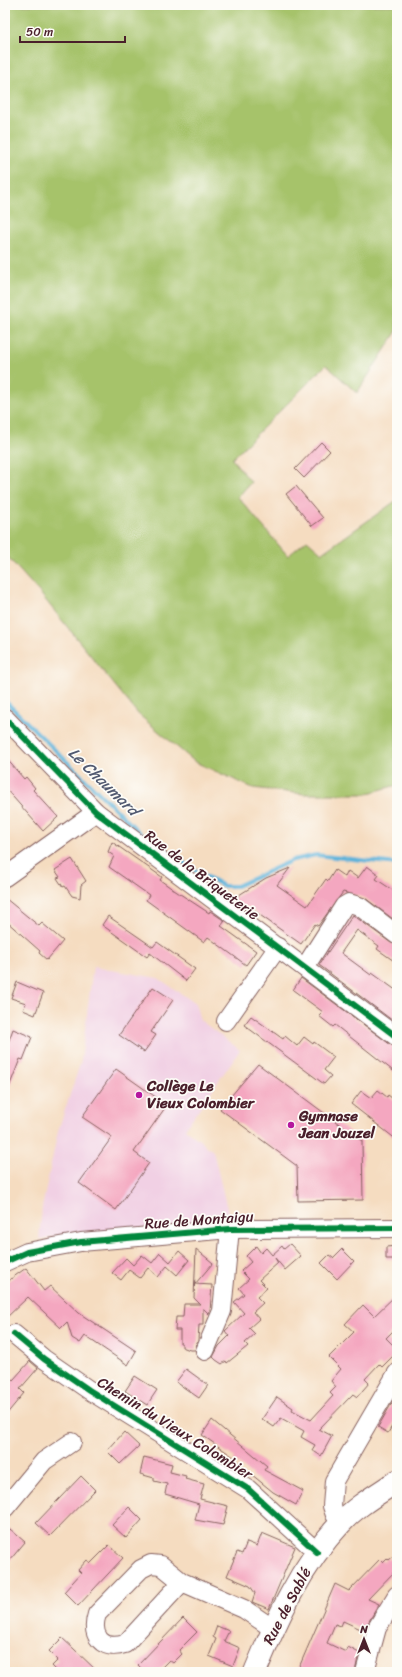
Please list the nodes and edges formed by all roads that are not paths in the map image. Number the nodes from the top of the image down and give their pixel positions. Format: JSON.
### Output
{"nodes":[{"id":1,"x":5,"y":718,"type":"edge"},
{"id":2,"x":96,"y":812,"type":"junction"},
{"id":3,"x":5,"y":877,"type":"edge"},
{"id":4,"x":397,"y":935,"type":"edge"},
{"id":5,"x":278,"y":948,"type":"junction"},
{"id":6,"x":305,"y":967,"type":"junction"},
{"id":7,"x":226,"y":1021,"type":"dead end"},
{"id":8,"x":397,"y":1036,"type":"edge"},
{"id":9,"x":397,"y":1228,"type":"edge"},
{"id":10,"x":230,"y":1229,"type":"junction"},
{"id":11,"x":5,"y":1262,"type":"edge"},
{"id":12,"x":14,"y":1334,"type":"dead end"},
{"id":13,"x":204,"y":1351,"type":"dead end"},
{"id":14,"x":397,"y":1373,"type":"edge"},
{"id":15,"x":72,"y":1442,"type":"dead end"},
{"id":16,"x":397,"y":1481,"type":"edge"},
{"id":17,"x":5,"y":1508,"type":"edge"},
{"id":18,"x":341,"y":1522,"type":"junction"},
{"id":19,"x":317,"y":1552,"type":"junction"},
{"id":20,"x":182,"y":1582,"type":"junction"},
{"id":21,"x":397,"y":1595,"type":"edge"},
{"id":22,"x":274,"y":1626,"type":"junction"},
{"id":23,"x":255,"y":1672,"type":"edge"},
{"id":24,"x":365,"y":1672,"type":"edge"}],
"edges":[{"from":1,"to":2,"type":"street","name":"Rue de la Briqueterie"},
{"from":2,"to":3,"type":"street"},
{"from":2,"to":5,"type":"street","name":"Rue de la Briqueterie"},
{"from":4,"to":6,"type":"street"},
{"from":5,"to":6,"type":"street","name":"Rue de la Briqueterie"},
{"from":5,"to":7,"type":"street"},
{"from":6,"to":8,"type":"street","name":"Rue de la Briqueterie"},
{"from":9,"to":10,"type":"street","name":"Rue de Montaigu"},
{"from":10,"to":11,"type":"street","name":"Rue de Montaigu"},
{"from":10,"to":13,"type":"street"},
{"from":12,"to":19,"type":"street","name":"Chemin du Vieux Colombier"},
{"from":14,"to":18,"type":"street"},
{"from":15,"to":17,"type":"street"},
{"from":16,"to":18,"type":"main road","name":"Rue de Sablé"},
{"from":18,"to":19,"type":"main road","name":"Rue de Sablé"},
{"from":19,"to":22,"type":"main road","name":"Rue de Sablé"},
{"from":20,"to":20,"type":"street"},
{"from":20,"to":22,"type":"street"},
{"from":21,"to":24,"type":"street"},
{"from":22,"to":23,"type":"main road","name":"Rue de Sablé"}]}
